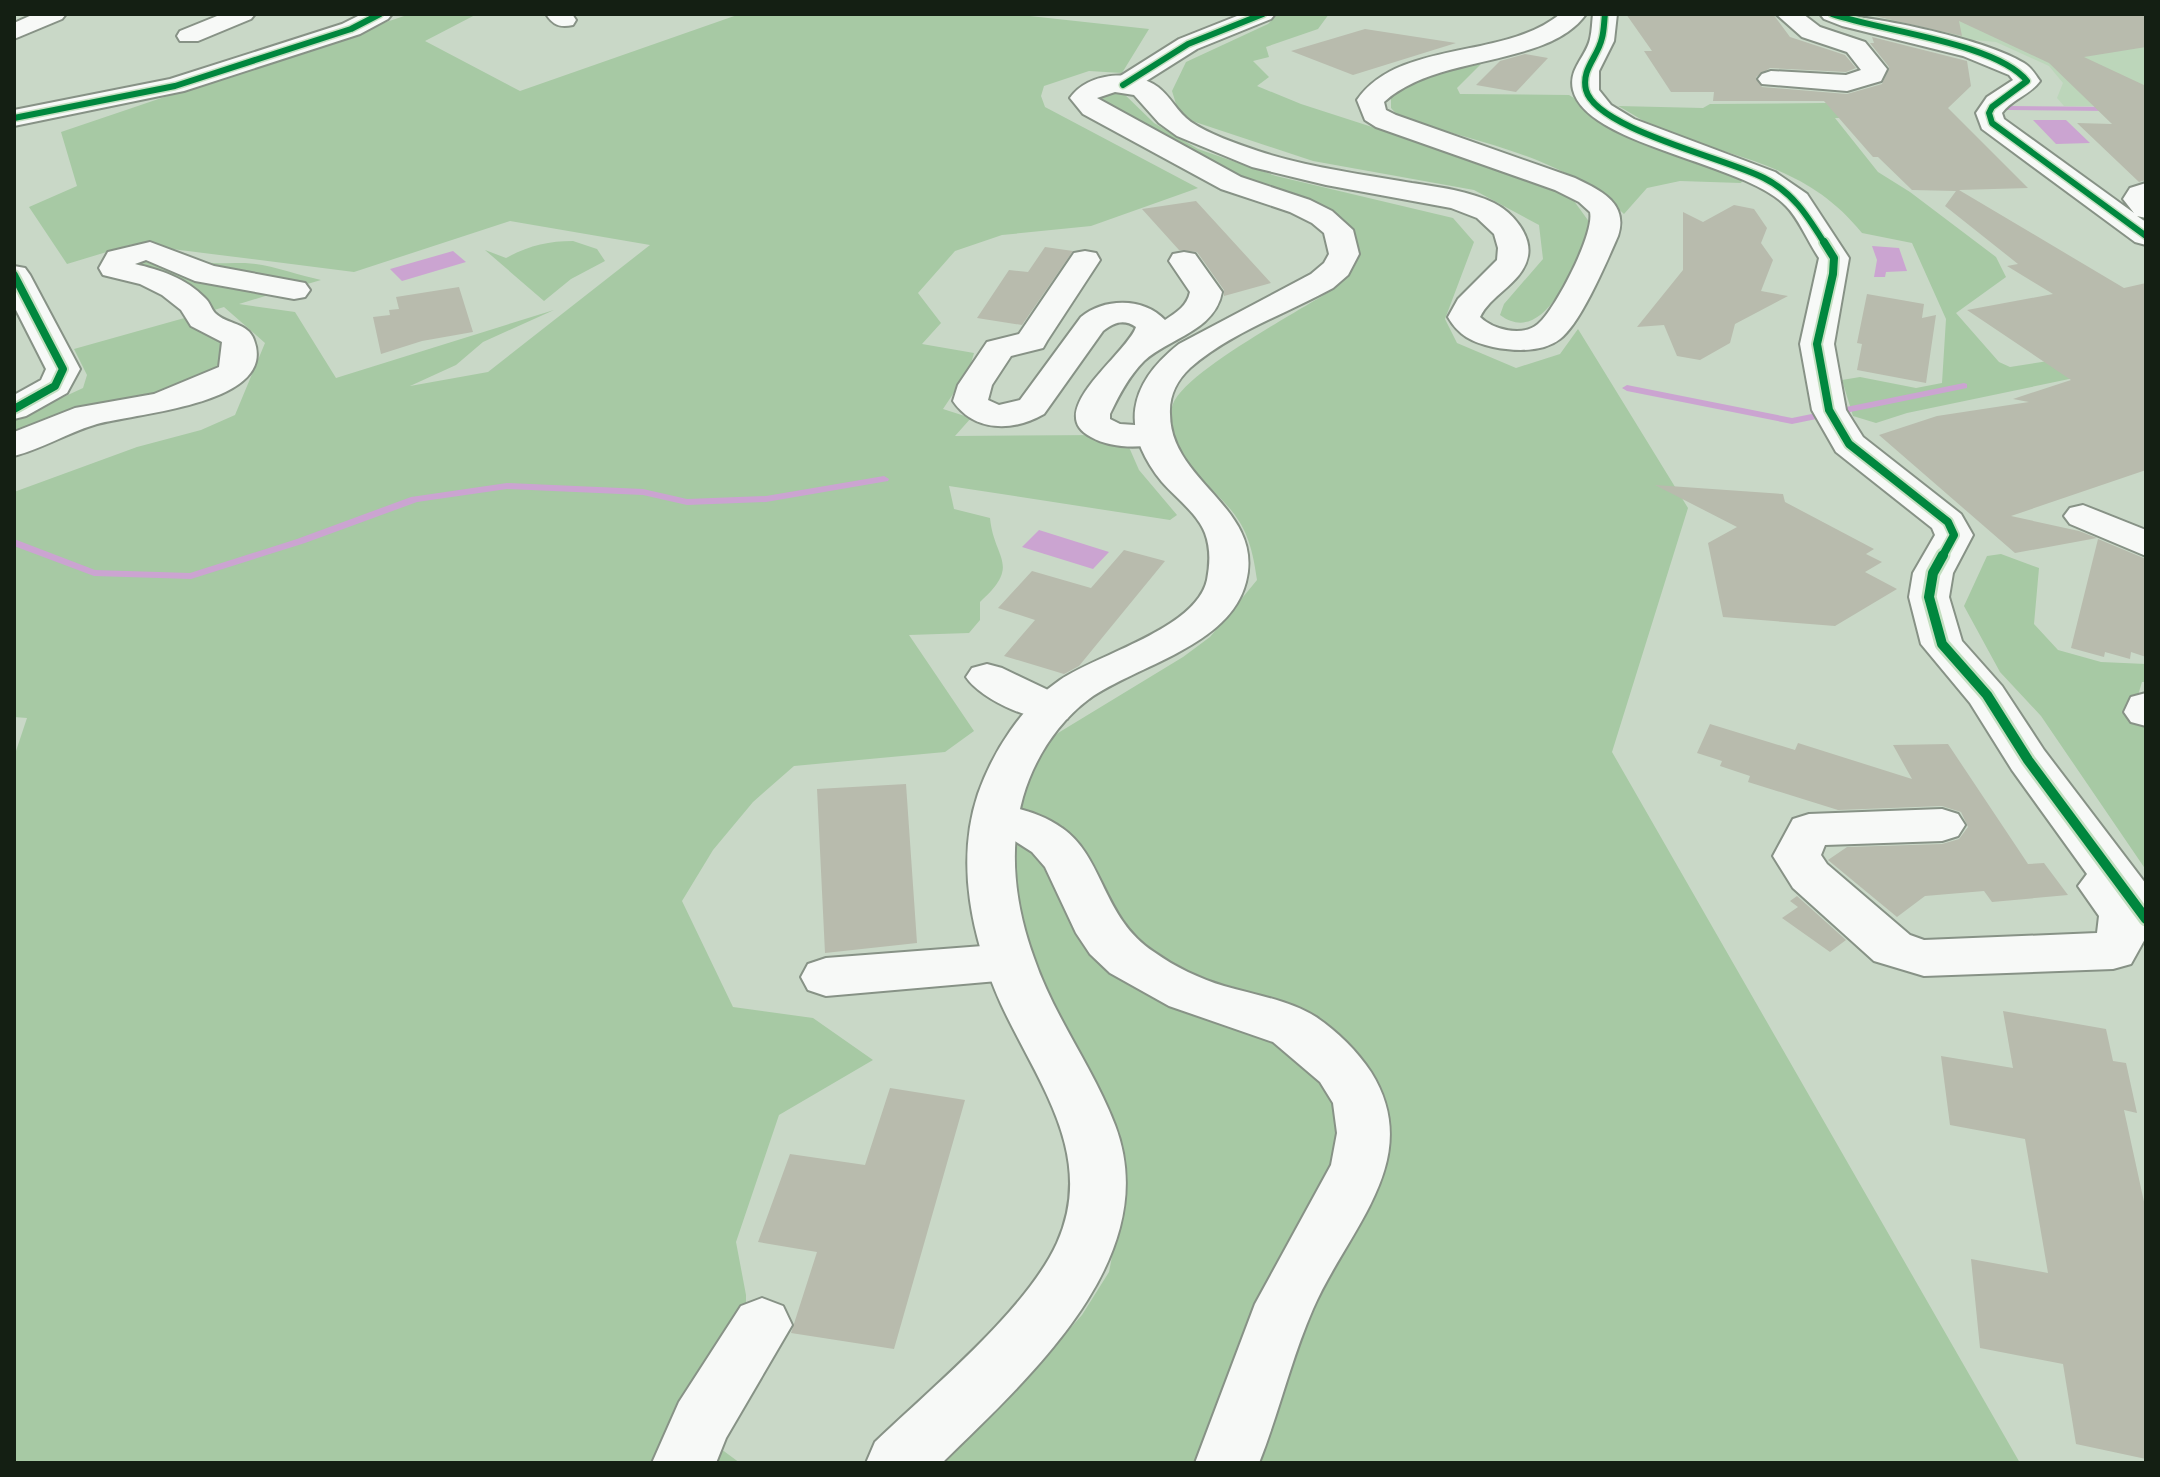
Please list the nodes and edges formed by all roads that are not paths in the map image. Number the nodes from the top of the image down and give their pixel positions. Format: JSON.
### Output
{"nodes":[{"id":1,"x":26,"y":14,"type":"edge"},
{"id":2,"x":54,"y":14,"type":"edge"},
{"id":3,"x":243,"y":14,"type":"edge"},
{"id":4,"x":317,"y":14,"type":"edge"},
{"id":5,"x":380,"y":14,"type":"edge"},
{"id":6,"x":1263,"y":14,"type":"edge"},
{"id":7,"x":1574,"y":14,"type":"edge"},
{"id":8,"x":1605,"y":14,"type":"edge"},
{"id":9,"x":1788,"y":14,"type":"edge"},
{"id":10,"x":1832,"y":14,"type":"edge"},
{"id":11,"x":14,"y":20,"type":"edge"},
{"id":12,"x":14,"y":32,"type":"edge"},
{"id":13,"x":189,"y":36,"type":"dead end"},
{"id":14,"x":1771,"y":79,"type":"dead end"},
{"id":15,"x":1123,"y":85,"type":"junction"},
{"id":16,"x":175,"y":86,"type":"junction"},
{"id":17,"x":14,"y":118,"type":"edge"},
{"id":18,"x":2146,"y":192,"type":"edge"},
{"id":19,"x":2146,"y":209,"type":"edge"},
{"id":20,"x":2146,"y":236,"type":"edge"},
{"id":21,"x":1085,"y":260,"type":"dead end"},
{"id":22,"x":1184,"y":261,"type":"dead end"},
{"id":23,"x":14,"y":275,"type":"edge"},
{"id":24,"x":294,"y":290,"type":"dead end"},
{"id":25,"x":1148,"y":341,"type":"junction"},
{"id":26,"x":14,"y":409,"type":"edge"},
{"id":27,"x":1152,"y":435,"type":"junction"},
{"id":28,"x":14,"y":445,"type":"edge"},
{"id":29,"x":2083,"y":516,"type":"dead end"},
{"id":30,"x":2146,"y":544,"type":"edge"},
{"id":31,"x":1942,"y":644,"type":"junction"},
{"id":32,"x":987,"y":677,"type":"dead end"},
{"id":33,"x":1052,"y":709,"type":"junction"},
{"id":34,"x":995,"y":818,"type":"junction"},
{"id":35,"x":1942,"y":825,"type":"dead end"},
{"id":36,"x":2146,"y":919,"type":"edge"},
{"id":37,"x":1009,"y":962,"type":"junction"},
{"id":38,"x":826,"y":977,"type":"dead end"},
{"id":39,"x":762,"y":1325,"type":"dead end"},
{"id":40,"x":684,"y":1463,"type":"edge"},
{"id":41,"x":898,"y":1463,"type":"edge"},
{"id":42,"x":1227,"y":1463,"type":"edge"}],
"edges":[{"from":1,"to":11,"type":"main road"},
{"from":2,"to":12,"type":"main road"},
{"from":3,"to":13,"type":"main road"},
{"from":4,"to":16,"type":"main road"},
{"from":5,"to":16,"type":"main road"},
{"from":6,"to":15,"type":"main road"},
{"from":7,"to":15,"type":"main road"},
{"from":8,"to":31,"type":"main road"},
{"from":9,"to":14,"type":"main road"},
{"from":10,"to":20,"type":"main road"},
{"from":15,"to":27,"type":"main road"},
{"from":16,"to":17,"type":"main road"},
{"from":18,"to":19,"type":"main road"},
{"from":21,"to":25,"type":"main road"},
{"from":22,"to":25,"type":"main road"},
{"from":23,"to":26,"type":"main road"},
{"from":24,"to":28,"type":"main road"},
{"from":25,"to":27,"type":"main road"},
{"from":27,"to":33,"type":"main road"},
{"from":29,"to":30,"type":"main road"},
{"from":31,"to":35,"type":"main road"},
{"from":31,"to":36,"type":"main road"},
{"from":32,"to":33,"type":"main road"},
{"from":33,"to":34,"type":"main road"},
{"from":34,"to":37,"type":"main road"},
{"from":34,"to":42,"type":"main road"},
{"from":37,"to":38,"type":"main road"},
{"from":37,"to":41,"type":"main road"},
{"from":39,"to":40,"type":"main road"}]}
